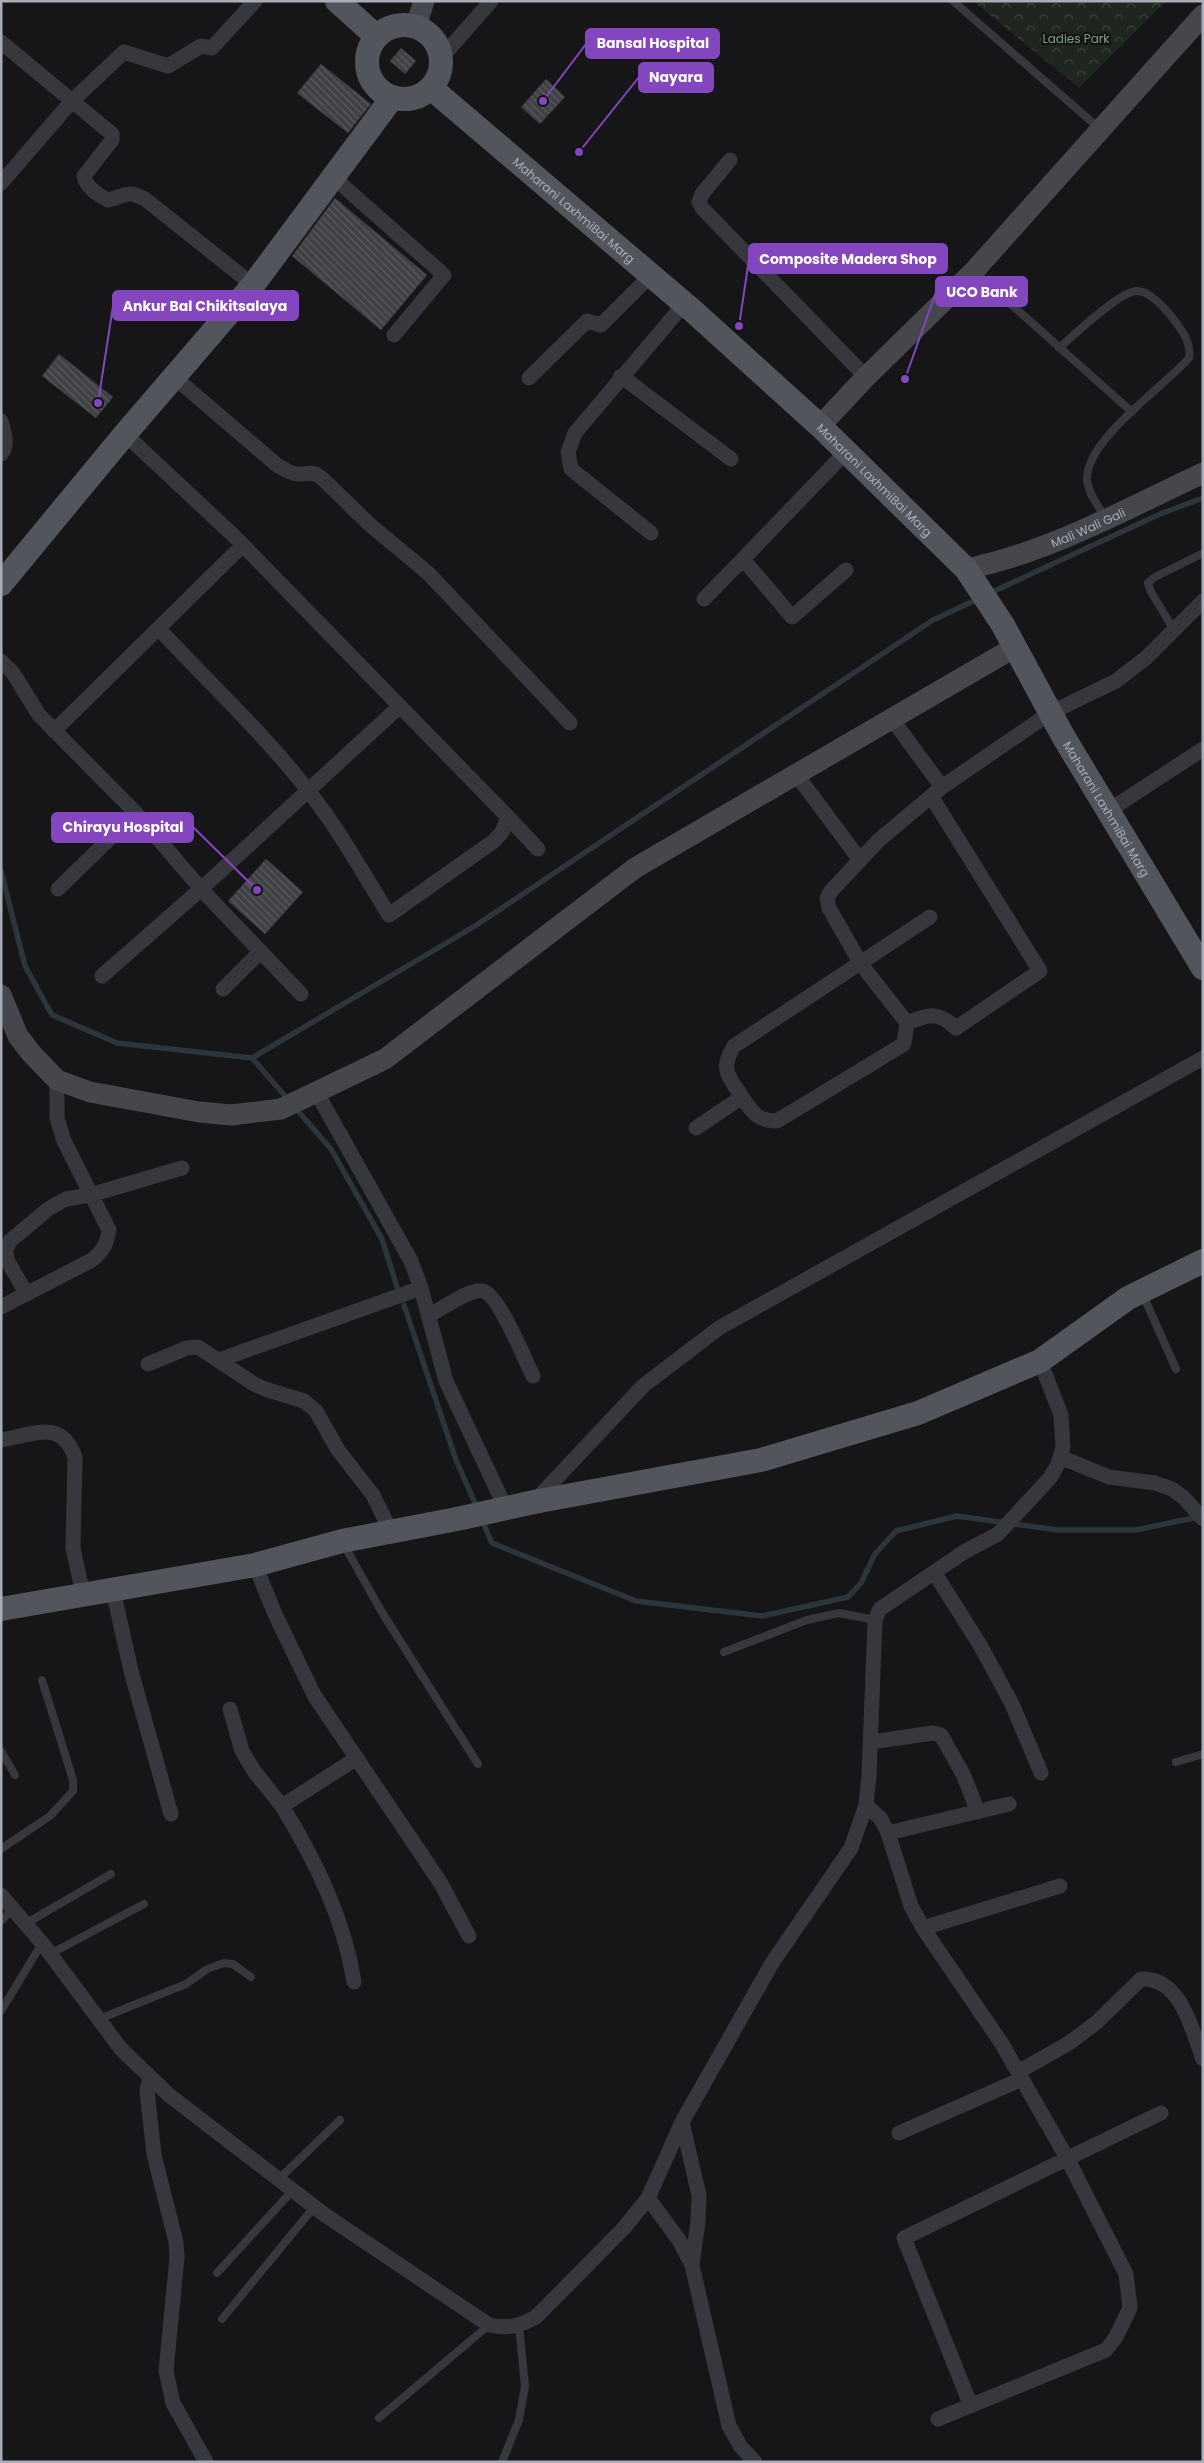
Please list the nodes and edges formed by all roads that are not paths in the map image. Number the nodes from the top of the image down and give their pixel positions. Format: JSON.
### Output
{"nodes":[{"id":1,"x":255,"y":1,"type":"edge"},
{"id":2,"x":337,"y":1,"type":"edge"},
{"id":3,"x":424,"y":1,"type":"edge"},
{"id":4,"x":491,"y":1,"type":"edge"},
{"id":5,"x":953,"y":1,"type":"edge"},
{"id":6,"x":1200,"y":24,"type":"edge"},
{"id":7,"x":416,"y":26,"type":"junction"},
{"id":8,"x":376,"y":36,"type":"junction"},
{"id":9,"x":1,"y":42,"type":"edge"},
{"id":10,"x":441,"y":58,"type":"junction"},
{"id":11,"x":431,"y":88,"type":"junction"},
{"id":12,"x":392,"y":98,"type":"junction"},
{"id":13,"x":72,"y":101,"type":"junction"},
{"id":14,"x":1100,"y":129,"type":"junction"},
{"id":15,"x":730,"y":160,"type":"dead end"},
{"id":16,"x":333,"y":177,"type":"junction"},
{"id":17,"x":1,"y":183,"type":"edge"},
{"id":18,"x":974,"y":270,"type":"junction"},
{"id":19,"x":651,"y":275,"type":"junction"},
{"id":20,"x":253,"y":285,"type":"junction"},
{"id":21,"x":684,"y":304,"type":"junction"},
{"id":22,"x":394,"y":335,"type":"dead end"},
{"id":23,"x":1059,"y":348,"type":"junction"},
{"id":24,"x":173,"y":376,"type":"junction"},
{"id":25,"x":621,"y":376,"type":"junction"},
{"id":26,"x":866,"y":377,"type":"junction"},
{"id":27,"x":529,"y":378,"type":"dead end"},
{"id":28,"x":1132,"y":412,"type":"junction"},
{"id":29,"x":1,"y":421,"type":"edge"},
{"id":30,"x":820,"y":426,"type":"junction"},
{"id":31,"x":125,"y":434,"type":"junction"},
{"id":32,"x":846,"y":452,"type":"junction"},
{"id":33,"x":1,"y":454,"type":"edge"},
{"id":34,"x":731,"y":459,"type":"dead end"},
{"id":35,"x":1203,"y":473,"type":"edge"},
{"id":36,"x":1105,"y":518,"type":"junction"},
{"id":37,"x":651,"y":533,"type":"dead end"},
{"id":38,"x":243,"y":545,"type":"junction"},
{"id":39,"x":1203,"y":553,"type":"edge"},
{"id":40,"x":743,"y":559,"type":"junction"},
{"id":41,"x":846,"y":570,"type":"dead end"},
{"id":42,"x":972,"y":576,"type":"junction"},
{"id":43,"x":1,"y":584,"type":"edge"},
{"id":44,"x":704,"y":599,"type":"dead end"},
{"id":45,"x":1203,"y":601,"type":"edge"},
{"id":46,"x":159,"y":629,"type":"junction"},
{"id":47,"x":1174,"y":630,"type":"junction"},
{"id":48,"x":1016,"y":647,"type":"junction"},
{"id":49,"x":1,"y":661,"type":"edge"},
{"id":50,"x":400,"y":707,"type":"junction"},
{"id":51,"x":1050,"y":713,"type":"junction"},
{"id":52,"x":892,"y":719,"type":"junction"},
{"id":53,"x":570,"y":723,"type":"dead end"},
{"id":54,"x":54,"y":731,"type":"junction"},
{"id":55,"x":1203,"y":749,"type":"edge"},
{"id":56,"x":796,"y":774,"type":"junction"},
{"id":57,"x":308,"y":791,"type":"junction"},
{"id":58,"x":936,"y":792,"type":"junction"},
{"id":59,"x":1108,"y":811,"type":"junction"},
{"id":60,"x":136,"y":813,"type":"junction"},
{"id":61,"x":508,"y":817,"type":"junction"},
{"id":62,"x":538,"y":850,"type":"dead end"},
{"id":63,"x":860,"y":860,"type":"junction"},
{"id":64,"x":201,"y":888,"type":"junction"},
{"id":65,"x":58,"y":889,"type":"dead end"},
{"id":66,"x":930,"y":917,"type":"dead end"},
{"id":67,"x":260,"y":952,"type":"junction"},
{"id":68,"x":861,"y":964,"type":"junction"},
{"id":69,"x":1203,"y":968,"type":"edge"},
{"id":70,"x":102,"y":976,"type":"dead end"},
{"id":71,"x":223,"y":989,"type":"dead end"},
{"id":72,"x":301,"y":994,"type":"dead end"},
{"id":73,"x":1,"y":995,"type":"edge"},
{"id":74,"x":907,"y":1023,"type":"junction"},
{"id":75,"x":1203,"y":1058,"type":"edge"},
{"id":76,"x":57,"y":1080,"type":"junction"},
{"id":77,"x":310,"y":1097,"type":"junction"},
{"id":78,"x":742,"y":1097,"type":"junction"},
{"id":79,"x":696,"y":1128,"type":"dead end"},
{"id":80,"x":182,"y":1168,"type":"dead end"},
{"id":81,"x":90,"y":1195,"type":"junction"},
{"id":82,"x":1203,"y":1261,"type":"edge"},
{"id":83,"x":421,"y":1288,"type":"junction"},
{"id":84,"x":1142,"y":1292,"type":"junction"},
{"id":85,"x":26,"y":1293,"type":"junction"},
{"id":86,"x":1,"y":1307,"type":"edge"},
{"id":87,"x":428,"y":1316,"type":"junction"},
{"id":88,"x":219,"y":1360,"type":"junction"},
{"id":89,"x":1040,"y":1361,"type":"junction"},
{"id":90,"x":148,"y":1364,"type":"dead end"},
{"id":91,"x":1176,"y":1368,"type":"dead end"},
{"id":92,"x":533,"y":1376,"type":"dead end"},
{"id":93,"x":1,"y":1440,"type":"edge"},
{"id":94,"x":1060,"y":1457,"type":"junction"},
{"id":95,"x":534,"y":1502,"type":"junction"},
{"id":96,"x":500,"y":1510,"type":"junction"},
{"id":97,"x":1199,"y":1514,"type":"edge"},
{"id":98,"x":391,"y":1532,"type":"junction"},
{"id":99,"x":342,"y":1541,"type":"junction"},
{"id":100,"x":255,"y":1565,"type":"junction"},
{"id":101,"x":934,"y":1572,"type":"junction"},
{"id":102,"x":113,"y":1590,"type":"junction"},
{"id":103,"x":83,"y":1594,"type":"junction"},
{"id":104,"x":1,"y":1609,"type":"edge"},
{"id":105,"x":875,"y":1620,"type":"junction"},
{"id":106,"x":724,"y":1652,"type":"dead end"},
{"id":107,"x":42,"y":1680,"type":"dead end"},
{"id":108,"x":230,"y":1709,"type":"dead end"},
{"id":109,"x":870,"y":1742,"type":"junction"},
{"id":110,"x":1,"y":1751,"type":"edge"},
{"id":111,"x":1203,"y":1754,"type":"edge"},
{"id":112,"x":357,"y":1758,"type":"junction"},
{"id":113,"x":1176,"y":1762,"type":"dead end"},
{"id":114,"x":478,"y":1764,"type":"dead end"},
{"id":115,"x":1040,"y":1773,"type":"dead end"},
{"id":116,"x":14,"y":1776,"type":"dead end"},
{"id":117,"x":1009,"y":1804,"type":"dead end"},
{"id":118,"x":866,"y":1805,"type":"junction"},
{"id":119,"x":282,"y":1806,"type":"junction"},
{"id":120,"x":978,"y":1812,"type":"junction"},
{"id":121,"x":171,"y":1814,"type":"dead end"},
{"id":122,"x":888,"y":1833,"type":"junction"},
{"id":123,"x":1,"y":1849,"type":"edge"},
{"id":124,"x":111,"y":1874,"type":"dead end"},
{"id":125,"x":1060,"y":1886,"type":"dead end"},
{"id":126,"x":1,"y":1895,"type":"edge"},
{"id":127,"x":144,"y":1904,"type":"dead end"},
{"id":128,"x":13,"y":1909,"type":"junction"},
{"id":129,"x":1,"y":1921,"type":"edge"},
{"id":130,"x":25,"y":1924,"type":"junction"},
{"id":131,"x":923,"y":1928,"type":"junction"},
{"id":132,"x":469,"y":1936,"type":"dead end"},
{"id":133,"x":46,"y":1948,"type":"junction"},
{"id":134,"x":251,"y":1977,"type":"dead end"},
{"id":135,"x":354,"y":1982,"type":"dead end"},
{"id":136,"x":1,"y":2011,"type":"edge"},
{"id":137,"x":99,"y":2020,"type":"junction"},
{"id":138,"x":1203,"y":2059,"type":"edge"},
{"id":139,"x":1020,"y":2076,"type":"junction"},
{"id":140,"x":150,"y":2077,"type":"junction"},
{"id":141,"x":1161,"y":2113,"type":"dead end"},
{"id":142,"x":340,"y":2120,"type":"dead end"},
{"id":143,"x":682,"y":2122,"type":"junction"},
{"id":144,"x":899,"y":2133,"type":"dead end"},
{"id":145,"x":1067,"y":2158,"type":"junction"},
{"id":146,"x":279,"y":2179,"type":"junction"},
{"id":147,"x":293,"y":2190,"type":"junction"},
{"id":148,"x":648,"y":2198,"type":"junction"},
{"id":149,"x":315,"y":2206,"type":"junction"},
{"id":150,"x":692,"y":2265,"type":"junction"},
{"id":151,"x":217,"y":2273,"type":"dead end"},
{"id":152,"x":222,"y":2319,"type":"dead end"},
{"id":153,"x":489,"y":2325,"type":"junction"},
{"id":154,"x":519,"y":2326,"type":"junction"},
{"id":155,"x":971,"y":2406,"type":"junction"},
{"id":156,"x":379,"y":2418,"type":"dead end"},
{"id":157,"x":938,"y":2419,"type":"dead end"},
{"id":158,"x":206,"y":2462,"type":"edge"},
{"id":159,"x":502,"y":2462,"type":"edge"},
{"id":160,"x":754,"y":2462,"type":"edge"}],
"edges":[{"from":1,"to":13,"type":"street"},
{"from":2,"to":8,"type":"main road"},
{"from":3,"to":7,"type":"street"},
{"from":4,"to":10,"type":"street"},
{"from":5,"to":14,"type":"lane"},
{"from":6,"to":14,"type":"street"},
{"from":7,"to":8,"type":"main road"},
{"from":7,"to":10,"type":"main road"},
{"from":8,"to":12,"type":"main road"},
{"from":9,"to":13,"type":"street"},
{"from":10,"to":11,"type":"main road"},
{"from":11,"to":12,"type":"main road"},
{"from":11,"to":19,"type":"main road","name":"Maharani LaxhmiBai Marg"},
{"from":12,"to":16,"type":"main road"},
{"from":13,"to":17,"type":"street"},
{"from":13,"to":20,"type":"street"},
{"from":14,"to":18,"type":"street"},
{"from":15,"to":26,"type":"street"},
{"from":16,"to":20,"type":"main road"},
{"from":16,"to":22,"type":"street"},
{"from":18,"to":23,"type":"lane"},
{"from":18,"to":26,"type":"street"},
{"from":19,"to":21,"type":"main road","name":"Maharani LaxhmiBai Marg"},
{"from":19,"to":27,"type":"street"},
{"from":20,"to":24,"type":"main road"},
{"from":21,"to":25,"type":"street"},
{"from":21,"to":30,"type":"main road","name":"Maharani LaxhmiBai Marg"},
{"from":23,"to":28,"type":"lane"},
{"from":23,"to":28,"type":"lane"},
{"from":24,"to":31,"type":"main road"},
{"from":24,"to":53,"type":"street"},
{"from":25,"to":34,"type":"street"},
{"from":25,"to":37,"type":"street"},
{"from":26,"to":30,"type":"street"},
{"from":28,"to":36,"type":"lane"},
{"from":29,"to":33,"type":"street"},
{"from":30,"to":32,"type":"main road","name":"Maharani LaxhmiBai Marg"},
{"from":31,"to":38,"type":"street"},
{"from":31,"to":43,"type":"main road"},
{"from":32,"to":40,"type":"street"},
{"from":32,"to":42,"type":"main road","name":"Maharani LaxhmiBai Marg"},
{"from":35,"to":36,"type":"street","name":"Mali Wali Gali"},
{"from":36,"to":42,"type":"street","name":"Mali Wali Gali"},
{"from":38,"to":46,"type":"street"},
{"from":38,"to":50,"type":"street"},
{"from":39,"to":47,"type":"lane"},
{"from":40,"to":41,"type":"street"},
{"from":40,"to":44,"type":"street"},
{"from":42,"to":48,"type":"main road","name":"Maharani LaxhmiBai Marg"},
{"from":45,"to":47,"type":"street"},
{"from":46,"to":54,"type":"street"},
{"from":46,"to":57,"type":"street"},
{"from":47,"to":51,"type":"street"},
{"from":48,"to":51,"type":"main road","name":"Maharani LaxhmiBai Marg"},
{"from":48,"to":52,"type":"street"},
{"from":49,"to":54,"type":"street"},
{"from":50,"to":57,"type":"street"},
{"from":50,"to":61,"type":"street"},
{"from":51,"to":58,"type":"street"},
{"from":51,"to":59,"type":"main road","name":"Maharani LaxhmiBai Marg"},
{"from":52,"to":56,"type":"street"},
{"from":52,"to":58,"type":"street"},
{"from":54,"to":60,"type":"street"},
{"from":55,"to":59,"type":"street"},
{"from":56,"to":63,"type":"street"},
{"from":56,"to":77,"type":"street"},
{"from":57,"to":61,"type":"street"},
{"from":57,"to":64,"type":"street"},
{"from":58,"to":63,"type":"street"},
{"from":58,"to":74,"type":"street"},
{"from":59,"to":69,"type":"main road","name":"Maharani LaxhmiBai Marg"},
{"from":60,"to":64,"type":"street"},
{"from":60,"to":65,"type":"street"},
{"from":61,"to":62,"type":"street"},
{"from":63,"to":68,"type":"street"},
{"from":64,"to":67,"type":"street"},
{"from":64,"to":70,"type":"street"},
{"from":66,"to":68,"type":"street"},
{"from":67,"to":71,"type":"street"},
{"from":67,"to":72,"type":"street"},
{"from":68,"to":74,"type":"street"},
{"from":68,"to":78,"type":"street"},
{"from":73,"to":76,"type":"street"},
{"from":74,"to":78,"type":"street"},
{"from":75,"to":95,"type":"street"},
{"from":76,"to":77,"type":"street"},
{"from":76,"to":81,"type":"street"},
{"from":77,"to":83,"type":"street"},
{"from":78,"to":79,"type":"street"},
{"from":80,"to":81,"type":"street"},
{"from":81,"to":85,"type":"street"},
{"from":81,"to":85,"type":"street"},
{"from":82,"to":84,"type":"main road"},
{"from":83,"to":87,"type":"street"},
{"from":83,"to":88,"type":"street"},
{"from":84,"to":89,"type":"main road"},
{"from":84,"to":91,"type":"lane"},
{"from":85,"to":86,"type":"street"},
{"from":87,"to":92,"type":"street"},
{"from":87,"to":96,"type":"street"},
{"from":88,"to":90,"type":"street"},
{"from":88,"to":98,"type":"street"},
{"from":89,"to":94,"type":"street"},
{"from":89,"to":95,"type":"main road"},
{"from":93,"to":103,"type":"street"},
{"from":94,"to":97,"type":"street"},
{"from":94,"to":101,"type":"street"},
{"from":95,"to":96,"type":"main road"},
{"from":96,"to":98,"type":"main road"},
{"from":98,"to":99,"type":"main road"},
{"from":99,"to":100,"type":"main road"},
{"from":99,"to":114,"type":"lane"},
{"from":100,"to":102,"type":"main road"},
{"from":100,"to":112,"type":"street"},
{"from":101,"to":105,"type":"street"},
{"from":101,"to":115,"type":"street"},
{"from":102,"to":103,"type":"main road"},
{"from":102,"to":121,"type":"street"},
{"from":103,"to":104,"type":"main road"},
{"from":105,"to":106,"type":"lane"},
{"from":105,"to":109,"type":"street"},
{"from":107,"to":123,"type":"lane"},
{"from":108,"to":119,"type":"street"},
{"from":109,"to":118,"type":"street"},
{"from":109,"to":120,"type":"street"},
{"from":110,"to":116,"type":"lane"},
{"from":111,"to":113,"type":"lane"},
{"from":112,"to":119,"type":"street"},
{"from":112,"to":132,"type":"street"},
{"from":117,"to":120,"type":"street"},
{"from":118,"to":122,"type":"street"},
{"from":118,"to":143,"type":"street"},
{"from":119,"to":135,"type":"street"},
{"from":120,"to":122,"type":"street"},
{"from":122,"to":131,"type":"street"},
{"from":124,"to":130,"type":"lane"},
{"from":125,"to":131,"type":"street"},
{"from":126,"to":128,"type":"street"},
{"from":127,"to":133,"type":"lane"},
{"from":128,"to":129,"type":"lane"},
{"from":128,"to":130,"type":"street"},
{"from":130,"to":133,"type":"street"},
{"from":131,"to":139,"type":"street"},
{"from":133,"to":136,"type":"lane"},
{"from":133,"to":137,"type":"street"},
{"from":134,"to":137,"type":"lane"},
{"from":137,"to":140,"type":"street"},
{"from":138,"to":139,"type":"street"},
{"from":139,"to":144,"type":"street"},
{"from":139,"to":145,"type":"street"},
{"from":140,"to":146,"type":"street"},
{"from":140,"to":158,"type":"street"},
{"from":141,"to":145,"type":"street"},
{"from":142,"to":146,"type":"lane"},
{"from":143,"to":148,"type":"street"},
{"from":143,"to":150,"type":"street"},
{"from":145,"to":155,"type":"street"},
{"from":145,"to":155,"type":"street"},
{"from":146,"to":147,"type":"street"},
{"from":147,"to":149,"type":"street"},
{"from":147,"to":151,"type":"lane"},
{"from":148,"to":150,"type":"street"},
{"from":148,"to":154,"type":"street"},
{"from":149,"to":152,"type":"lane"},
{"from":149,"to":153,"type":"street"},
{"from":150,"to":160,"type":"street"},
{"from":153,"to":154,"type":"street"},
{"from":153,"to":156,"type":"lane"},
{"from":154,"to":159,"type":"lane"},
{"from":155,"to":157,"type":"street"}]}
